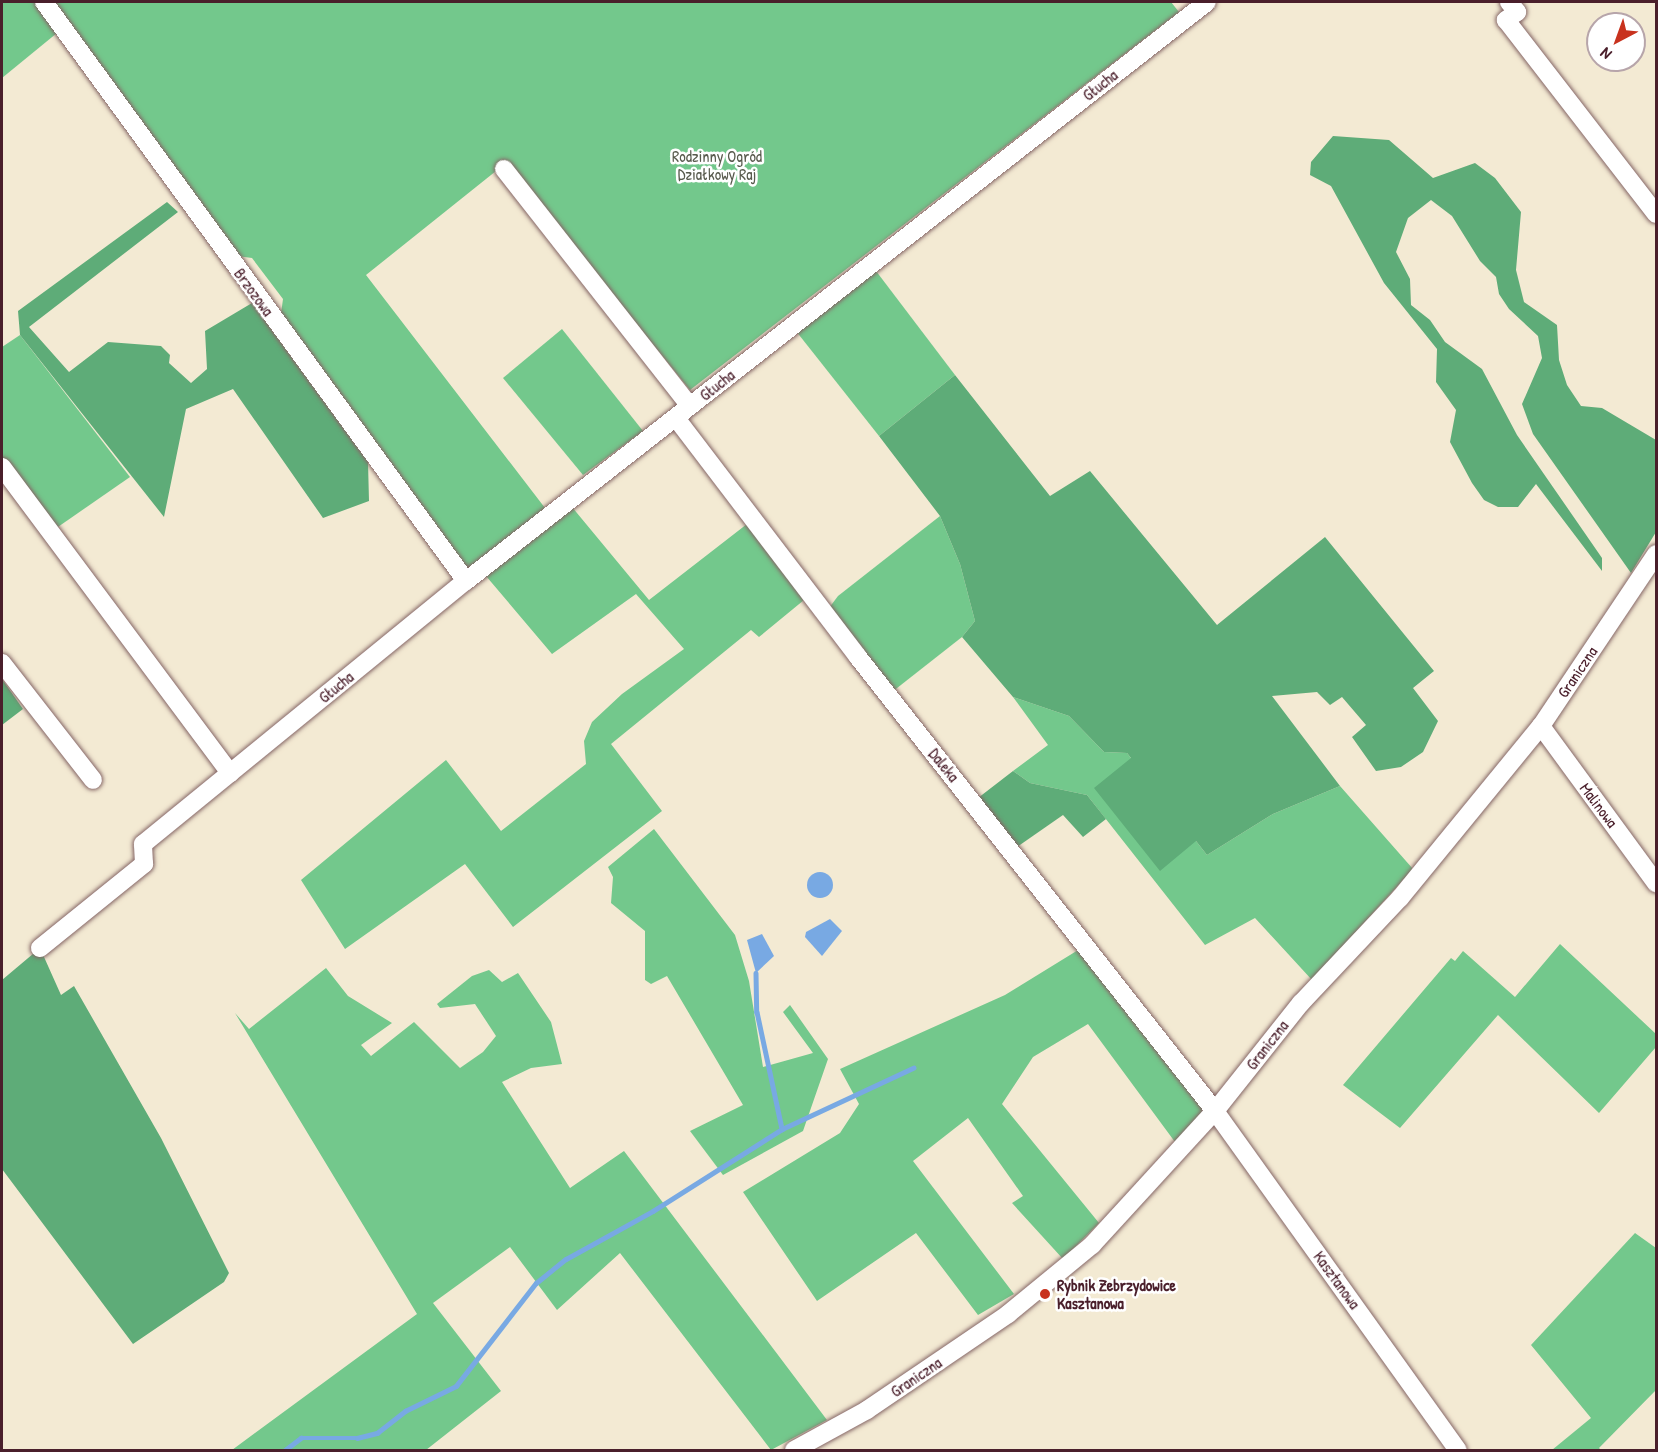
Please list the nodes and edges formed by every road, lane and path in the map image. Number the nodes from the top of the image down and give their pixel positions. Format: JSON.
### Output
{"nodes":[{"id":1,"x":44,"y":2,"type":"edge"},
{"id":2,"x":1207,"y":2,"type":"edge"},
{"id":3,"x":1509,"y":2,"type":"edge"},
{"id":4,"x":504,"y":169,"type":"dead end"},
{"id":5,"x":1656,"y":214,"type":"edge"},
{"id":6,"x":683,"y":412,"type":"junction"},
{"id":7,"x":2,"y":467,"type":"edge"},
{"id":8,"x":1656,"y":554,"type":"edge"},
{"id":9,"x":466,"y":581,"type":"junction"},
{"id":10,"x":2,"y":663,"type":"edge"},
{"id":11,"x":1541,"y":726,"type":"junction"},
{"id":12,"x":230,"y":772,"type":"junction"},
{"id":13,"x":93,"y":780,"type":"dead end"},
{"id":14,"x":1656,"y":883,"type":"edge"},
{"id":15,"x":40,"y":948,"type":"dead end"},
{"id":16,"x":1215,"y":1110,"type":"junction"},
{"id":17,"x":794,"y":1450,"type":"edge"},
{"id":18,"x":1458,"y":1450,"type":"edge"}],
"edges":[{"from":1,"to":9,"type":"street","name":"Brzozowa"},
{"from":2,"to":6,"type":"street","name":"Głucha"},
{"from":3,"to":5,"type":"street"},
{"from":4,"to":6,"type":"street","name":"Daleka"},
{"from":6,"to":9,"type":"street","name":"Głucha"},
{"from":6,"to":16,"type":"street","name":"Daleka"},
{"from":7,"to":12,"type":"street"},
{"from":8,"to":11,"type":"street","name":"Graniczna"},
{"from":9,"to":12,"type":"street","name":"Głucha"},
{"from":10,"to":13,"type":"street"},
{"from":11,"to":14,"type":"street","name":"Malinowa"},
{"from":11,"to":16,"type":"street","name":"Graniczna"},
{"from":12,"to":15,"type":"street","name":"Głucha"},
{"from":16,"to":17,"type":"street","name":"Graniczna"},
{"from":16,"to":18,"type":"street","name":"Kasztanowa"}]}
